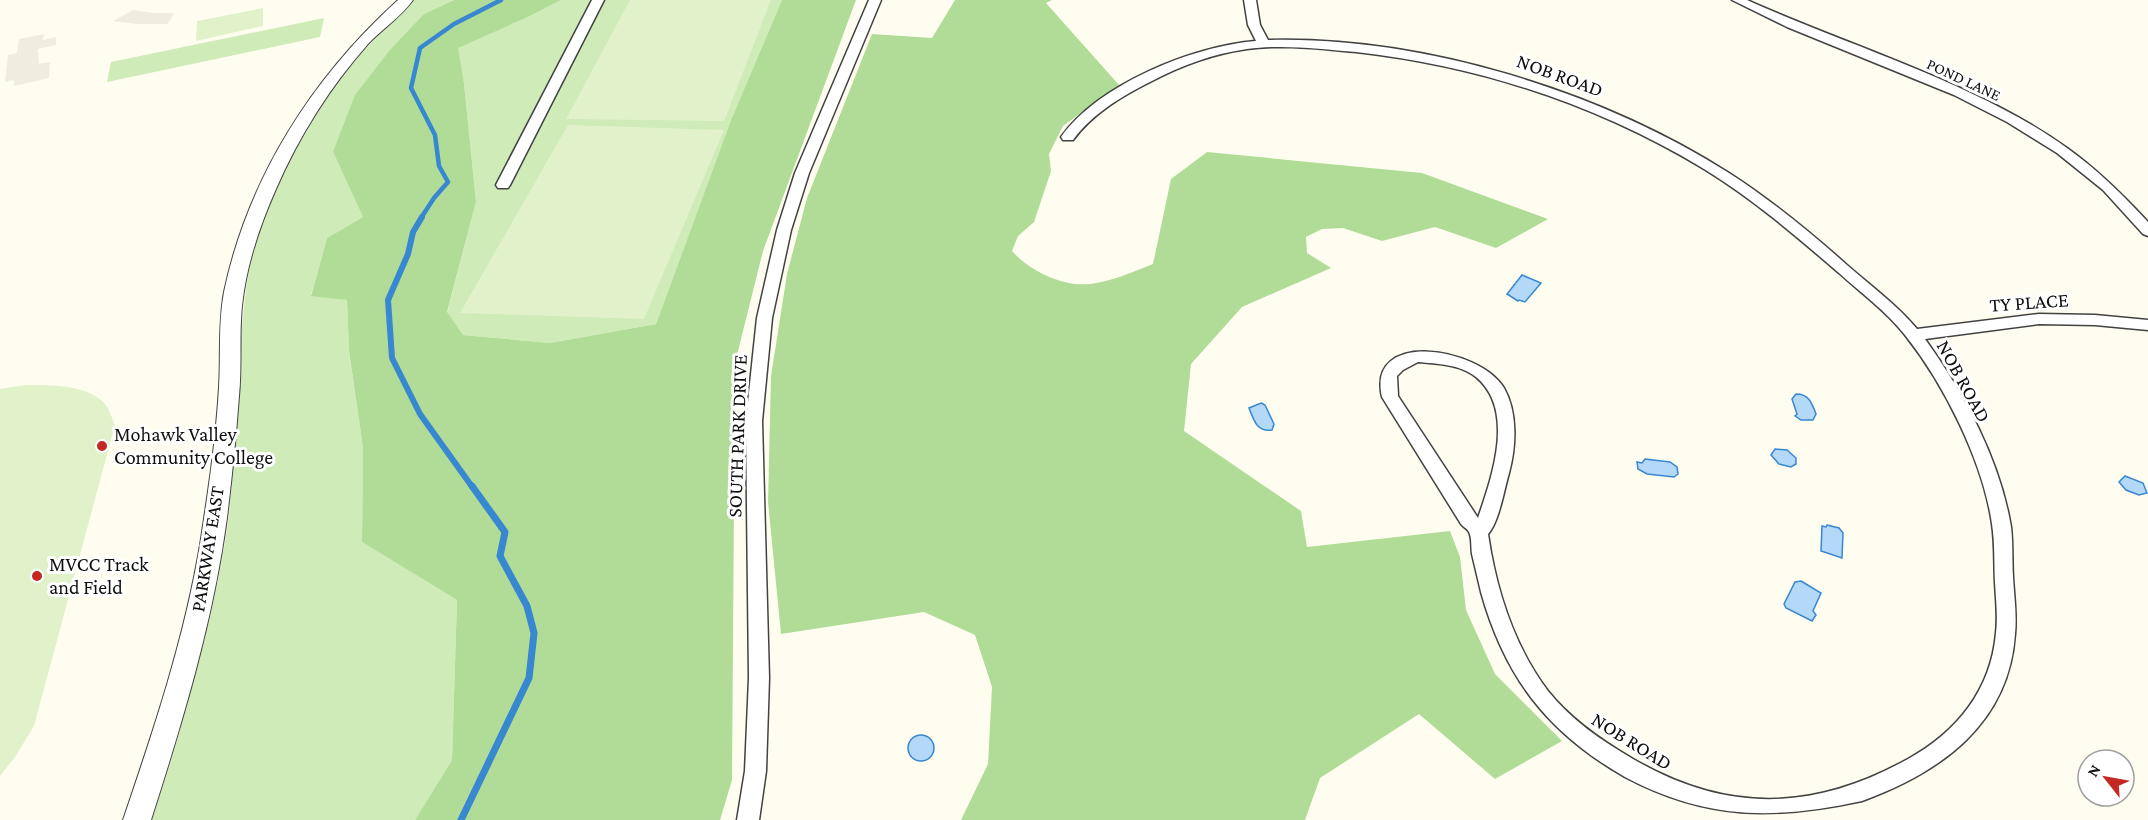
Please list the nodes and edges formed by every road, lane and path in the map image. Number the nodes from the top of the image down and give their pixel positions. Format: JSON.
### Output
{"nodes":[{"id":1,"x":406,"y":0,"type":"edge"},
{"id":2,"x":598,"y":0,"type":"edge"},
{"id":3,"x":875,"y":0,"type":"edge"},
{"id":4,"x":1250,"y":0,"type":"edge"},
{"id":5,"x":1738,"y":0,"type":"edge"},
{"id":6,"x":1264,"y":44,"type":"junction"},
{"id":7,"x":1068,"y":137,"type":"dead end"},
{"id":8,"x":502,"y":185,"type":"dead end"},
{"id":9,"x":2148,"y":231,"type":"edge"},
{"id":10,"x":2148,"y":325,"type":"edge"},
{"id":11,"x":1913,"y":335,"type":"junction"},
{"id":12,"x":1478,"y":529,"type":"junction"},
{"id":13,"x":137,"y":820,"type":"edge"},
{"id":14,"x":748,"y":820,"type":"edge"}],
"edges":[{"from":1,"to":13,"type":"street","name":"PARKWAY EAST"},
{"from":2,"to":8,"type":"street"},
{"from":3,"to":14,"type":"street","name":"SOUTH PARK DRIVE"},
{"from":4,"to":6,"type":"street"},
{"from":5,"to":9,"type":"street","name":"POND LANE"},
{"from":6,"to":7,"type":"street","name":"NOB ROAD"},
{"from":6,"to":11,"type":"street","name":"NOB ROAD"},
{"from":10,"to":11,"type":"street","name":"TY PLACE"},
{"from":11,"to":12,"type":"street","name":"NOB ROAD"},
{"from":12,"to":12,"type":"street"}]}
